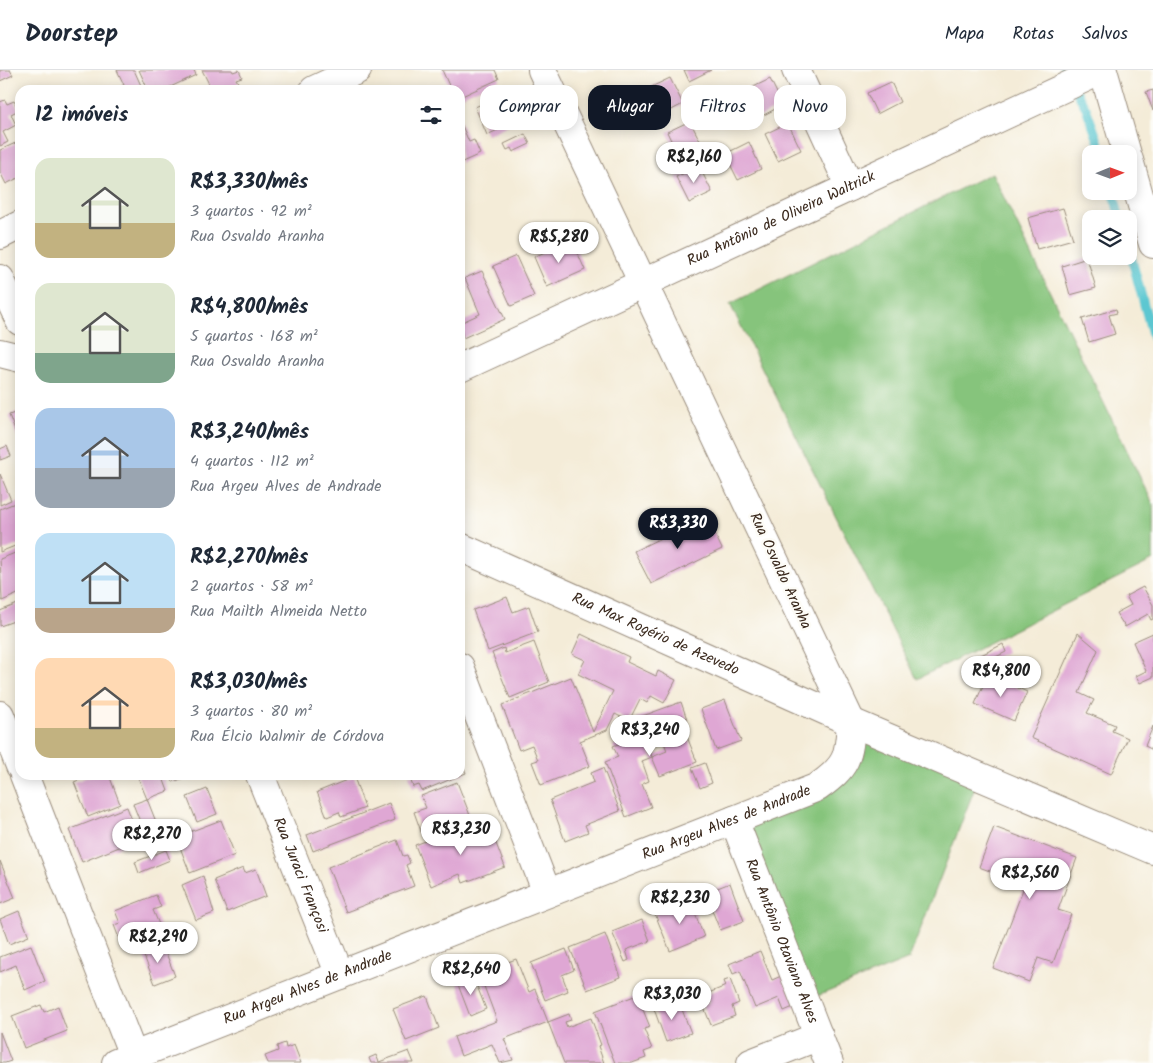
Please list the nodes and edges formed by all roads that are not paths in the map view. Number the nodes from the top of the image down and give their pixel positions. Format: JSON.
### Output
{"nodes":[{"id":1,"x":357,"y":70,"type":"edge"},
{"id":2,"x":542,"y":70,"type":"edge"},
{"id":3,"x":796,"y":70,"type":"edge"},
{"id":4,"x":1096,"y":73,"type":"edge"},
{"id":5,"x":325,"y":85,"type":"edge"},
{"id":6,"x":1124,"y":145,"type":"edge"},
{"id":7,"x":850,"y":187,"type":"junction"},
{"id":8,"x":1138,"y":192,"type":"edge"},
{"id":9,"x":15,"y":227,"type":"edge"},
{"id":10,"x":0,"y":234,"type":"edge"},
{"id":11,"x":1153,"y":244,"type":"edge"},
{"id":12,"x":0,"y":279,"type":"edge"},
{"id":13,"x":643,"y":283,"type":"junction"},
{"id":14,"x":15,"y":310,"type":"edge"},
{"id":15,"x":0,"y":353,"type":"edge"},
{"id":16,"x":15,"y":357,"type":"edge"},
{"id":17,"x":465,"y":366,"type":"edge"},
{"id":18,"x":465,"y":549,"type":"edge"},
{"id":19,"x":465,"y":679,"type":"edge"},
{"id":20,"x":0,"y":714,"type":"edge"},
{"id":21,"x":851,"y":722,"type":"junction"},
{"id":22,"x":15,"y":753,"type":"edge"},
{"id":23,"x":26,"y":780,"type":"edge"},
{"id":24,"x":262,"y":780,"type":"edge"},
{"id":25,"x":734,"y":820,"type":"junction"},
{"id":26,"x":1153,"y":850,"type":"edge"},
{"id":27,"x":547,"y":893,"type":"junction"},
{"id":28,"x":340,"y":975,"type":"junction"},
{"id":29,"x":818,"y":1036,"type":"junction"},
{"id":30,"x":129,"y":1061,"type":"edge"},
{"id":31,"x":751,"y":1063,"type":"edge"},
{"id":32,"x":829,"y":1063,"type":"edge"}],
"edges":[{"from":1,"to":5,"type":"street"},
{"from":2,"to":13,"type":"street","name":"Rua Osvaldo Aranha"},
{"from":3,"to":7,"type":"street"},
{"from":4,"to":6,"type":"street"},
{"from":4,"to":7,"type":"street","name":"Rua Antônio de Oliveira Waltrick"},
{"from":7,"to":13,"type":"street","name":"Rua Antônio de Oliveira Waltrick"},
{"from":8,"to":11,"type":"street"},
{"from":9,"to":10,"type":"street"},
{"from":12,"to":14,"type":"street"},
{"from":13,"to":17,"type":"street","name":"Rua Antônio de Oliveira Waltrick"},
{"from":13,"to":21,"type":"street","name":"Rua Osvaldo Aranha"},
{"from":15,"to":16,"type":"street"},
{"from":18,"to":21,"type":"street","name":"Rua Max Rogério de Azevedo"},
{"from":19,"to":27,"type":"street"},
{"from":20,"to":22,"type":"street"},
{"from":21,"to":25,"type":"street","name":"Rua Argeu Alves de Andrade"},
{"from":21,"to":26,"type":"street"},
{"from":23,"to":30,"type":"street"},
{"from":24,"to":28,"type":"street","name":"Rua Juraci Françosi"},
{"from":25,"to":27,"type":"street","name":"Rua Argeu Alves de Andrade"},
{"from":25,"to":29,"type":"street","name":"Rua Antônio Otaviano Alves"},
{"from":27,"to":28,"type":"street","name":"Rua Argeu Alves de Andrade"},
{"from":28,"to":30,"type":"street","name":"Rua Argeu Alves de Andrade"},
{"from":29,"to":31,"type":"street"},
{"from":29,"to":32,"type":"street","name":"Rua Antônio Otaviano Alves"}]}
